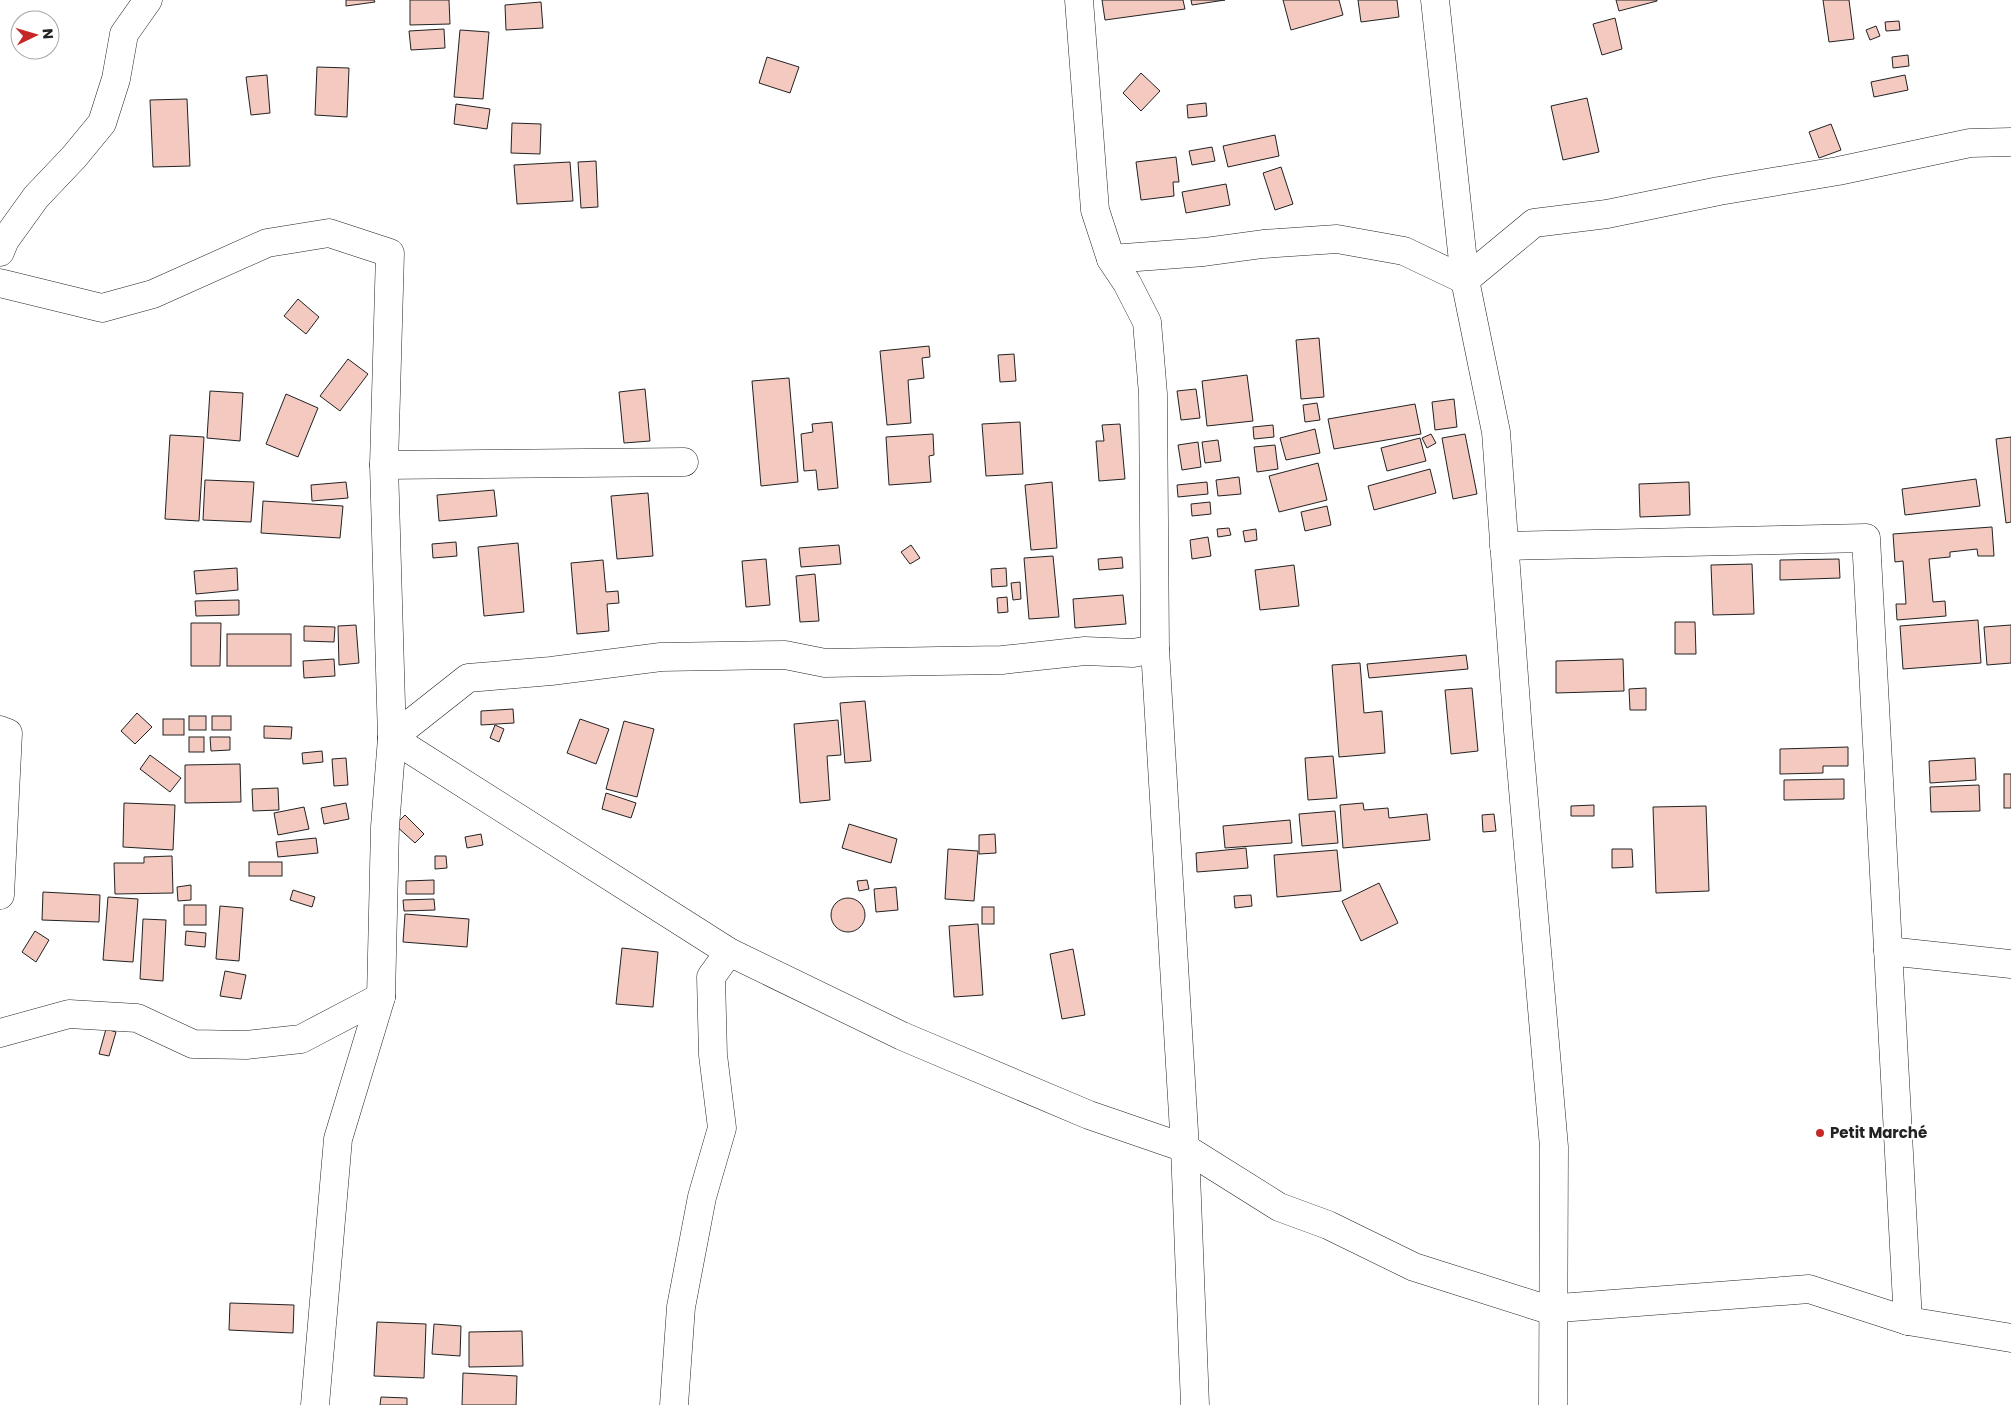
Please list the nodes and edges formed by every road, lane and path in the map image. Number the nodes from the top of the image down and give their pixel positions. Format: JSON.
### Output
{"nodes":[{"id":1,"x":148,"y":0,"type":"edge"},
{"id":2,"x":1079,"y":0,"type":"edge"},
{"id":3,"x":1435,"y":0,"type":"edge"},
{"id":4,"x":2011,"y":142,"type":"edge"},
{"id":5,"x":0,"y":252,"type":"edge"},
{"id":6,"x":1111,"y":259,"type":"junction"},
{"id":7,"x":1465,"y":280,"type":"junction"},
{"id":8,"x":0,"y":282,"type":"edge"},
{"id":9,"x":684,"y":462,"type":"dead end"},
{"id":10,"x":384,"y":465,"type":"junction"},
{"id":11,"x":1504,"y":546,"type":"junction"},
{"id":12,"x":1155,"y":649,"type":"junction"},
{"id":13,"x":0,"y":730,"type":"edge"},
{"id":14,"x":392,"y":738,"type":"junction"},
{"id":15,"x":0,"y":895,"type":"edge"},
{"id":16,"x":1888,"y":951,"type":"junction"},
{"id":17,"x":729,"y":952,"type":"junction"},
{"id":18,"x":2011,"y":964,"type":"edge"},
{"id":19,"x":381,"y":996,"type":"junction"},
{"id":20,"x":0,"y":1033,"type":"edge"},
{"id":21,"x":1185,"y":1148,"type":"junction"},
{"id":22,"x":1554,"y":1309,"type":"junction"},
{"id":23,"x":1908,"y":1321,"type":"junction"},
{"id":24,"x":2011,"y":1338,"type":"edge"},
{"id":25,"x":315,"y":1405,"type":"edge"},
{"id":26,"x":674,"y":1405,"type":"edge"},
{"id":27,"x":1195,"y":1405,"type":"edge"},
{"id":28,"x":1553,"y":1405,"type":"edge"}],
"edges":[{"from":1,"to":5,"type":"street"},
{"from":2,"to":6,"type":"street"},
{"from":3,"to":7,"type":"street"},
{"from":4,"to":7,"type":"street"},
{"from":6,"to":7,"type":"street"},
{"from":6,"to":12,"type":"street"},
{"from":7,"to":11,"type":"street"},
{"from":8,"to":10,"type":"street"},
{"from":9,"to":10,"type":"street"},
{"from":10,"to":14,"type":"street"},
{"from":11,"to":16,"type":"street"},
{"from":11,"to":22,"type":"street"},
{"from":12,"to":14,"type":"street"},
{"from":12,"to":21,"type":"street"},
{"from":13,"to":15,"type":"street"},
{"from":14,"to":17,"type":"street"},
{"from":14,"to":19,"type":"street"},
{"from":16,"to":18,"type":"street"},
{"from":16,"to":23,"type":"street"},
{"from":17,"to":21,"type":"street"},
{"from":17,"to":26,"type":"street"},
{"from":19,"to":20,"type":"street"},
{"from":19,"to":25,"type":"street"},
{"from":21,"to":22,"type":"street"},
{"from":21,"to":27,"type":"street"},
{"from":22,"to":23,"type":"street"},
{"from":22,"to":28,"type":"street"},
{"from":23,"to":24,"type":"street"}]}
